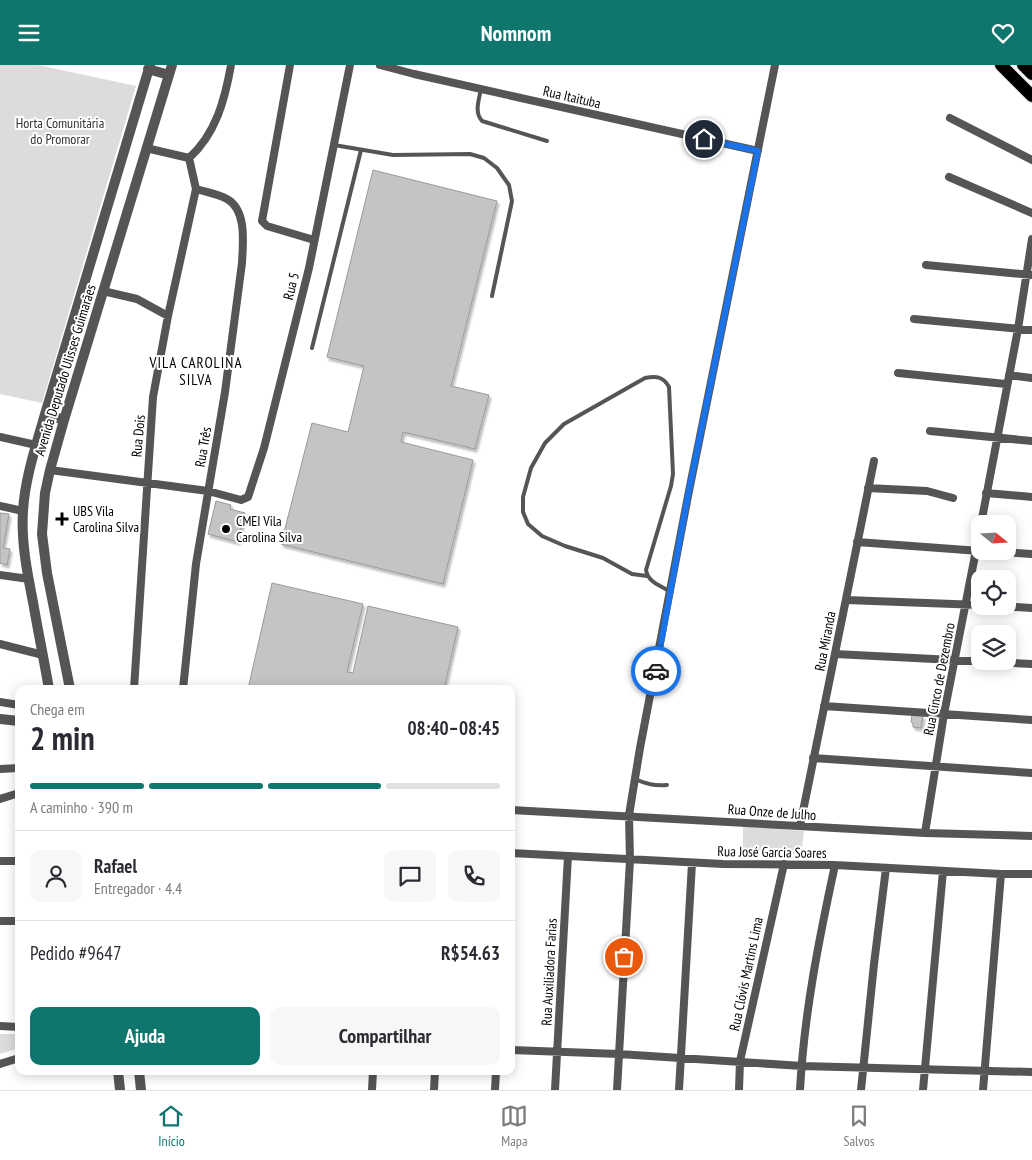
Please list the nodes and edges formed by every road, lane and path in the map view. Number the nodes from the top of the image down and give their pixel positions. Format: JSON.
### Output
{"nodes":[{"id":1,"x":231,"y":65,"type":"edge"},
{"id":2,"x":290,"y":65,"type":"edge"},
{"id":3,"x":350,"y":65,"type":"edge"},
{"id":4,"x":775,"y":65,"type":"edge"},
{"id":5,"x":1001,"y":65,"type":"edge"},
{"id":6,"x":385,"y":66,"type":"edge"},
{"id":7,"x":149,"y":67,"type":"edge"},
{"id":8,"x":170,"y":70,"type":"edge"},
{"id":9,"x":481,"y":89,"type":"junction"},
{"id":10,"x":1032,"y":96,"type":"edge"},
{"id":11,"x":950,"y":118,"type":"dead end"},
{"id":12,"x":547,"y":141,"type":"dead end"},
{"id":13,"x":334,"y":145,"type":"junction"},
{"id":14,"x":146,"y":148,"type":"junction"},
{"id":15,"x":361,"y":149,"type":"junction"},
{"id":16,"x":758,"y":151,"type":"junction"},
{"id":17,"x":189,"y":158,"type":"junction"},
{"id":18,"x":1032,"y":160,"type":"edge"},
{"id":19,"x":949,"y":177,"type":"dead end"},
{"id":20,"x":196,"y":189,"type":"junction"},
{"id":21,"x":1032,"y":213,"type":"edge"},
{"id":22,"x":1032,"y":239,"type":"edge"},
{"id":23,"x":314,"y":240,"type":"junction"},
{"id":24,"x":926,"y":265,"type":"dead end"},
{"id":25,"x":1029,"y":275,"type":"edge"},
{"id":26,"x":103,"y":291,"type":"junction"},
{"id":27,"x":492,"y":296,"type":"dead end"},
{"id":28,"x":168,"y":316,"type":"junction"},
{"id":29,"x":914,"y":319,"type":"dead end"},
{"id":30,"x":1018,"y":329,"type":"junction"},
{"id":31,"x":1032,"y":330,"type":"edge"},
{"id":32,"x":312,"y":348,"type":"dead end"},
{"id":33,"x":898,"y":373,"type":"dead end"},
{"id":34,"x":1009,"y":375,"type":"junction"},
{"id":35,"x":1032,"y":377,"type":"edge"},
{"id":36,"x":1006,"y":384,"type":"junction"},
{"id":37,"x":45,"y":414,"type":"junction"},
{"id":38,"x":64,"y":420,"type":"junction"},
{"id":39,"x":930,"y":431,"type":"dead end"},
{"id":40,"x":0,"y":437,"type":"edge"},
{"id":41,"x":996,"y":438,"type":"junction"},
{"id":42,"x":1032,"y":441,"type":"edge"},
{"id":43,"x":36,"y":445,"type":"junction"},
{"id":44,"x":874,"y":461,"type":"dead end"},
{"id":45,"x":50,"y":470,"type":"junction"},
{"id":46,"x":147,"y":482,"type":"junction"},
{"id":47,"x":868,"y":488,"type":"junction"},
{"id":48,"x":208,"y":491,"type":"junction"},
{"id":49,"x":986,"y":493,"type":"junction"},
{"id":50,"x":1032,"y":497,"type":"edge"},
{"id":51,"x":953,"y":498,"type":"dead end"},
{"id":52,"x":0,"y":506,"type":"edge"},
{"id":53,"x":23,"y":511,"type":"junction"},
{"id":54,"x":982,"y":515,"type":"edge"},
{"id":55,"x":857,"y":542,"type":"junction"},
{"id":56,"x":971,"y":550,"type":"edge"},
{"id":57,"x":1016,"y":554,"type":"edge"},
{"id":58,"x":1032,"y":555,"type":"edge"},
{"id":59,"x":976,"y":560,"type":"edge"},
{"id":60,"x":0,"y":575,"type":"edge"},
{"id":61,"x":647,"y":576,"type":"junction"},
{"id":62,"x":29,"y":579,"type":"junction"},
{"id":63,"x":671,"y":592,"type":"junction"},
{"id":64,"x":846,"y":600,"type":"junction"},
{"id":65,"x":966,"y":604,"type":"junction"},
{"id":66,"x":971,"y":604,"type":"edge"},
{"id":67,"x":1016,"y":607,"type":"edge"},
{"id":68,"x":1032,"y":608,"type":"edge"},
{"id":69,"x":0,"y":644,"type":"edge"},
{"id":70,"x":835,"y":654,"type":"junction"},
{"id":71,"x":43,"y":655,"type":"junction"},
{"id":72,"x":955,"y":660,"type":"junction"},
{"id":73,"x":1032,"y":664,"type":"edge"},
{"id":74,"x":48,"y":685,"type":"edge"},
{"id":75,"x":69,"y":685,"type":"edge"},
{"id":76,"x":134,"y":685,"type":"edge"},
{"id":77,"x":183,"y":685,"type":"edge"},
{"id":78,"x":0,"y":702,"type":"edge"},
{"id":79,"x":15,"y":704,"type":"edge"},
{"id":80,"x":824,"y":706,"type":"junction"},
{"id":81,"x":944,"y":714,"type":"junction"},
{"id":82,"x":0,"y":719,"type":"edge"},
{"id":83,"x":1032,"y":720,"type":"edge"},
{"id":84,"x":15,"y":721,"type":"edge"},
{"id":85,"x":814,"y":758,"type":"junction"},
{"id":86,"x":935,"y":766,"type":"junction"},
{"id":87,"x":15,"y":768,"type":"edge"},
{"id":88,"x":0,"y":769,"type":"edge"},
{"id":89,"x":1032,"y":773,"type":"edge"},
{"id":90,"x":635,"y":779,"type":"junction"},
{"id":91,"x":667,"y":785,"type":"dead end"},
{"id":92,"x":15,"y":794,"type":"edge"},
{"id":93,"x":0,"y":799,"type":"edge"},
{"id":94,"x":515,"y":810,"type":"edge"},
{"id":95,"x":629,"y":815,"type":"junction"},
{"id":96,"x":800,"y":826,"type":"junction"},
{"id":97,"x":925,"y":833,"type":"junction"},
{"id":98,"x":1032,"y":836,"type":"edge"},
{"id":99,"x":515,"y":853,"type":"edge"},
{"id":100,"x":568,"y":856,"type":"junction"},
{"id":101,"x":630,"y":860,"type":"junction"},
{"id":102,"x":0,"y":861,"type":"edge"},
{"id":103,"x":15,"y":861,"type":"edge"},
{"id":104,"x":692,"y":863,"type":"junction"},
{"id":105,"x":784,"y":864,"type":"junction"},
{"id":106,"x":835,"y":865,"type":"junction"},
{"id":107,"x":886,"y":868,"type":"junction"},
{"id":108,"x":943,"y":871,"type":"junction"},
{"id":109,"x":1001,"y":874,"type":"junction"},
{"id":110,"x":1032,"y":874,"type":"edge"},
{"id":111,"x":0,"y":921,"type":"edge"},
{"id":112,"x":15,"y":921,"type":"edge"},
{"id":113,"x":0,"y":1026,"type":"edge"},
{"id":114,"x":15,"y":1027,"type":"edge"},
{"id":115,"x":515,"y":1050,"type":"edge"},
{"id":116,"x":557,"y":1053,"type":"junction"},
{"id":117,"x":618,"y":1055,"type":"junction"},
{"id":118,"x":680,"y":1058,"type":"junction"},
{"id":119,"x":15,"y":1059,"type":"edge"},
{"id":120,"x":740,"y":1061,"type":"junction"},
{"id":121,"x":0,"y":1064,"type":"edge"},
{"id":122,"x":802,"y":1066,"type":"junction"},
{"id":123,"x":862,"y":1068,"type":"junction"},
{"id":124,"x":984,"y":1070,"type":"junction"},
{"id":125,"x":925,"y":1071,"type":"junction"},
{"id":126,"x":1032,"y":1072,"type":"edge"},
{"id":127,"x":118,"y":1075,"type":"edge"},
{"id":128,"x":139,"y":1075,"type":"edge"},
{"id":129,"x":373,"y":1075,"type":"edge"},
{"id":130,"x":435,"y":1075,"type":"edge"},
{"id":131,"x":496,"y":1075,"type":"edge"},
{"id":132,"x":119,"y":1090,"type":"edge"},
{"id":133,"x":141,"y":1090,"type":"edge"},
{"id":134,"x":372,"y":1090,"type":"edge"},
{"id":135,"x":434,"y":1090,"type":"edge"},
{"id":136,"x":495,"y":1090,"type":"edge"},
{"id":137,"x":556,"y":1090,"type":"edge"},
{"id":138,"x":617,"y":1090,"type":"edge"},
{"id":139,"x":678,"y":1090,"type":"edge"},
{"id":140,"x":739,"y":1090,"type":"edge"},
{"id":141,"x":800,"y":1090,"type":"edge"},
{"id":142,"x":861,"y":1090,"type":"edge"},
{"id":143,"x":923,"y":1090,"type":"edge"},
{"id":144,"x":983,"y":1090,"type":"edge"}],
"edges":[{"from":1,"to":17,"type":"street"},
{"from":2,"to":23,"type":"street"},
{"from":3,"to":13,"type":"street","name":"Rua 5"},
{"from":4,"to":16,"type":"street"},
{"from":5,"to":10,"type":"main road"},
{"from":6,"to":9,"type":"street","name":"Rua Itaituba"},
{"from":7,"to":8,"type":"street"},
{"from":7,"to":37,"type":"street","name":"Avenida Deputado Ulisses Guimarães"},
{"from":8,"to":14,"type":"street","name":"Avenida Deputado Ulisses Guimarães"},
{"from":9,"to":12,"type":"lane"},
{"from":9,"to":16,"type":"street","name":"Rua Itaituba"},
{"from":11,"to":18,"type":"street"},
{"from":13,"to":15,"type":"lane"},
{"from":13,"to":23,"type":"street","name":"Rua 5"},
{"from":14,"to":17,"type":"street"},
{"from":14,"to":26,"type":"street","name":"Avenida Deputado Ulisses Guimarães"},
{"from":15,"to":27,"type":"lane"},
{"from":15,"to":32,"type":"lane"},
{"from":16,"to":63,"type":"street"},
{"from":17,"to":20,"type":"street"},
{"from":19,"to":21,"type":"street"},
{"from":20,"to":28,"type":"street","name":"Rua Dois"},
{"from":20,"to":48,"type":"street","name":"Rua Três"},
{"from":22,"to":25,"type":"street"},
{"from":23,"to":48,"type":"street","name":"Rua 5"},
{"from":24,"to":25,"type":"street"},
{"from":25,"to":30,"type":"street"},
{"from":26,"to":28,"type":"street"},
{"from":26,"to":38,"type":"street","name":"Avenida Deputado Ulisses Guimarães"},
{"from":28,"to":46,"type":"street","name":"Rua Dois"},
{"from":29,"to":30,"type":"street"},
{"from":30,"to":31,"type":"street"},
{"from":30,"to":34,"type":"street"},
{"from":33,"to":36,"type":"street"},
{"from":34,"to":35,"type":"street"},
{"from":34,"to":36,"type":"street"},
{"from":36,"to":41,"type":"street"},
{"from":37,"to":38,"type":"street"},
{"from":37,"to":43,"type":"street","name":"Avenida Deputado Ulisses Guimarães"},
{"from":38,"to":45,"type":"street","name":"Avenida Deputado Ulisses Guimarães"},
{"from":39,"to":41,"type":"street"},
{"from":40,"to":43,"type":"street"},
{"from":41,"to":42,"type":"street"},
{"from":41,"to":49,"type":"street"},
{"from":43,"to":53,"type":"street","name":"Avenida Deputado Ulisses Guimarães"},
{"from":44,"to":47,"type":"street","name":"Rua Miranda"},
{"from":45,"to":46,"type":"street"},
{"from":45,"to":75,"type":"street","name":"Avenida Deputado Ulisses Guimarães"},
{"from":46,"to":48,"type":"street"},
{"from":46,"to":76,"type":"street","name":"Rua Dois"},
{"from":47,"to":51,"type":"street"},
{"from":47,"to":55,"type":"street","name":"Rua Miranda"},
{"from":48,"to":77,"type":"street","name":"Rua Três"},
{"from":49,"to":50,"type":"street"},
{"from":49,"to":54,"type":"street"},
{"from":52,"to":53,"type":"street"},
{"from":53,"to":62,"type":"street","name":"Avenida Deputado Ulisses Guimarães"},
{"from":55,"to":56,"type":"street"},
{"from":55,"to":64,"type":"street","name":"Rua Miranda"},
{"from":57,"to":58,"type":"street"},
{"from":59,"to":65,"type":"street","name":"Rua Cinco de Dezembro"},
{"from":60,"to":62,"type":"street"},
{"from":61,"to":61,"type":"lane"},
{"from":61,"to":63,"type":"lane"},
{"from":62,"to":71,"type":"street","name":"Avenida Deputado Ulisses Guimarães"},
{"from":63,"to":90,"type":"street"},
{"from":64,"to":65,"type":"street"},
{"from":64,"to":70,"type":"street","name":"Rua Miranda"},
{"from":65,"to":66,"type":"street"},
{"from":65,"to":72,"type":"street","name":"Rua Cinco de Dezembro"},
{"from":67,"to":68,"type":"street"},
{"from":69,"to":71,"type":"street"},
{"from":70,"to":72,"type":"street"},
{"from":70,"to":80,"type":"street","name":"Rua Miranda"},
{"from":71,"to":74,"type":"street","name":"Avenida Deputado Ulisses Guimarães"},
{"from":72,"to":73,"type":"street"},
{"from":72,"to":81,"type":"street","name":"Rua Cinco de Dezembro"},
{"from":78,"to":79,"type":"street"},
{"from":80,"to":81,"type":"street"},
{"from":80,"to":85,"type":"street","name":"Rua Miranda"},
{"from":81,"to":83,"type":"street"},
{"from":81,"to":86,"type":"street","name":"Rua Cinco de Dezembro"},
{"from":82,"to":84,"type":"street"},
{"from":85,"to":86,"type":"street"},
{"from":85,"to":96,"type":"street","name":"Rua Miranda"},
{"from":86,"to":89,"type":"street"},
{"from":86,"to":97,"type":"street","name":"Rua Cinco de Dezembro"},
{"from":87,"to":88,"type":"street"},
{"from":90,"to":91,"type":"lane"},
{"from":90,"to":95,"type":"street"},
{"from":92,"to":93,"type":"street"},
{"from":94,"to":95,"type":"street","name":"Rua Onze de Julho"},
{"from":95,"to":96,"type":"street","name":"Rua Onze de Julho"},
{"from":95,"to":101,"type":"street"},
{"from":96,"to":97,"type":"street","name":"Rua Onze de Julho"},
{"from":97,"to":98,"type":"street","name":"Rua Onze de Julho"},
{"from":99,"to":100,"type":"street","name":"Rua José Garcia Soares"},
{"from":100,"to":101,"type":"street","name":"Rua José Garcia Soares"},
{"from":100,"to":116,"type":"street","name":"Rua Auxiliadora Farias"},
{"from":101,"to":104,"type":"street","name":"Rua José Garcia Soares"},
{"from":101,"to":117,"type":"street"},
{"from":102,"to":103,"type":"street"},
{"from":104,"to":105,"type":"street","name":"Rua José Garcia Soares"},
{"from":104,"to":118,"type":"street"},
{"from":105,"to":106,"type":"street","name":"Rua José Garcia Soares"},
{"from":105,"to":120,"type":"street","name":"Rua Clóvis Martins Lima"},
{"from":106,"to":107,"type":"street","name":"Rua José Garcia Soares"},
{"from":106,"to":122,"type":"street"},
{"from":107,"to":108,"type":"street","name":"Rua José Garcia Soares"},
{"from":107,"to":123,"type":"street"},
{"from":108,"to":109,"type":"street","name":"Rua José Garcia Soares"},
{"from":108,"to":125,"type":"street"},
{"from":109,"to":110,"type":"street","name":"Rua José Garcia Soares"},
{"from":109,"to":124,"type":"street"},
{"from":111,"to":112,"type":"street"},
{"from":113,"to":114,"type":"street"},
{"from":115,"to":116,"type":"street"},
{"from":116,"to":117,"type":"street"},
{"from":116,"to":137,"type":"street","name":"Rua Auxiliadora Farias"},
{"from":117,"to":118,"type":"street"},
{"from":117,"to":138,"type":"street"},
{"from":118,"to":120,"type":"street"},
{"from":118,"to":139,"type":"street"},
{"from":119,"to":121,"type":"street"},
{"from":120,"to":122,"type":"street"},
{"from":120,"to":140,"type":"street","name":"Rua Clóvis Martins Lima"},
{"from":122,"to":123,"type":"street"},
{"from":122,"to":141,"type":"street"},
{"from":123,"to":125,"type":"street"},
{"from":123,"to":142,"type":"street"},
{"from":124,"to":125,"type":"street"},
{"from":124,"to":126,"type":"street"},
{"from":124,"to":144,"type":"street"},
{"from":125,"to":143,"type":"street"},
{"from":127,"to":132,"type":"street"},
{"from":128,"to":133,"type":"street"},
{"from":129,"to":134,"type":"street"},
{"from":130,"to":135,"type":"street"},
{"from":131,"to":136,"type":"street"}]}
